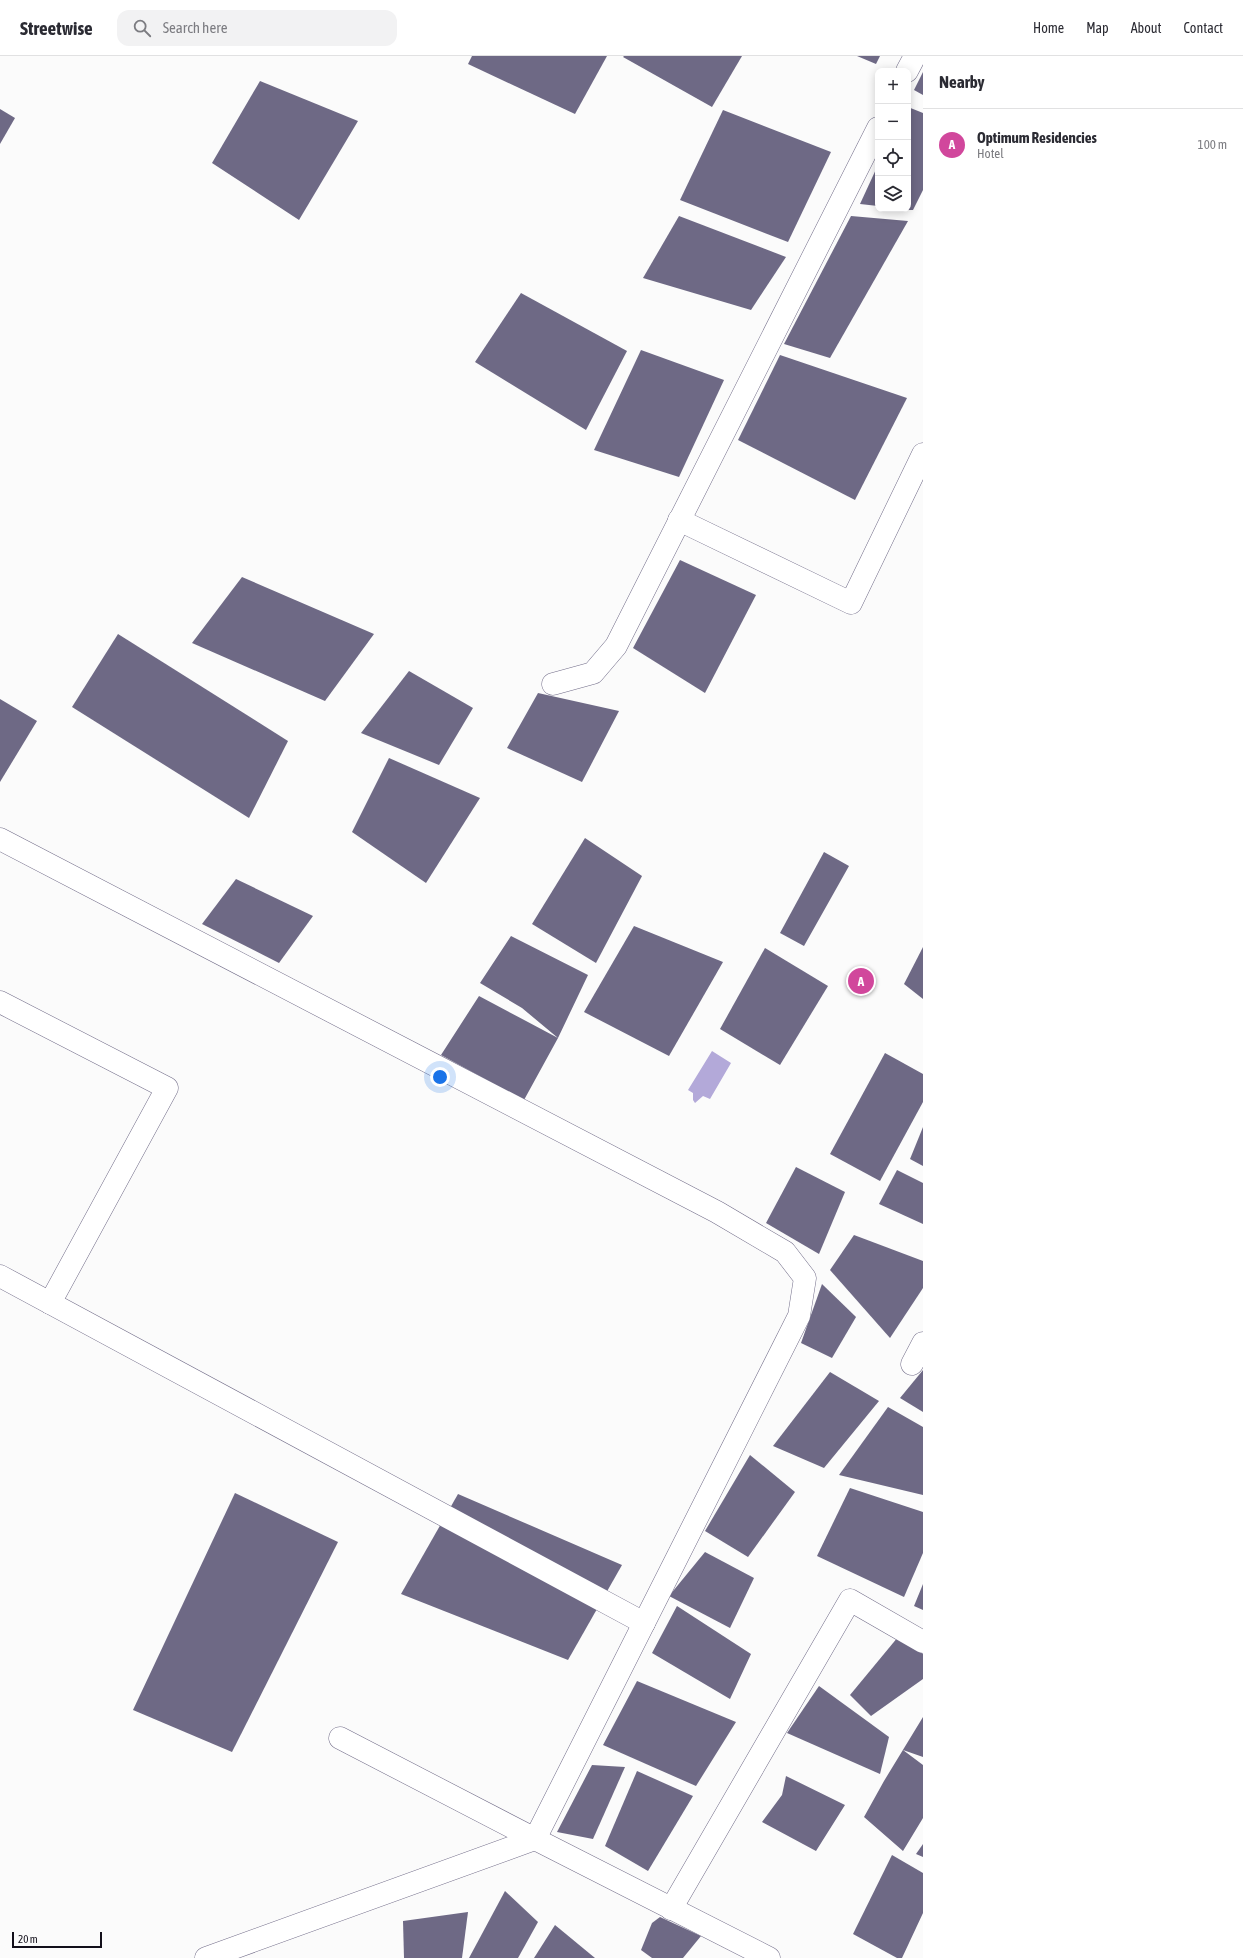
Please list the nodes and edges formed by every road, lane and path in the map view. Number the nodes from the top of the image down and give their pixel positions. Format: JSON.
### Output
{"nodes":[{"id":1,"x":915,"y":56,"type":"edge"},
{"id":2,"x":909,"y":68,"type":"edge"},
{"id":3,"x":875,"y":134,"type":"edge"},
{"id":4,"x":923,"y":454,"type":"edge"},
{"id":5,"x":679,"y":520,"type":"junction"},
{"id":6,"x":553,"y":684,"type":"dead end"},
{"id":7,"x":0,"y":839,"type":"edge"},
{"id":8,"x":0,"y":1002,"type":"edge"},
{"id":9,"x":0,"y":1276,"type":"edge"},
{"id":10,"x":50,"y":1303,"type":"junction"},
{"id":11,"x":923,"y":1344,"type":"edge"},
{"id":12,"x":912,"y":1364,"type":"dead end"},
{"id":13,"x":644,"y":1623,"type":"junction"},
{"id":14,"x":923,"y":1642,"type":"edge"},
{"id":15,"x":340,"y":1738,"type":"dead end"},
{"id":16,"x":535,"y":1839,"type":"junction"},
{"id":17,"x":671,"y":1909,"type":"junction"},
{"id":18,"x":206,"y":1958,"type":"edge"},
{"id":19,"x":769,"y":1958,"type":"edge"}],
"edges":[{"from":1,"to":2,"type":"street"},
{"from":3,"to":5,"type":"street"},
{"from":4,"to":5,"type":"street"},
{"from":5,"to":6,"type":"street"},
{"from":7,"to":13,"type":"street"},
{"from":8,"to":10,"type":"street"},
{"from":9,"to":10,"type":"street"},
{"from":10,"to":13,"type":"street"},
{"from":11,"to":12,"type":"street"},
{"from":13,"to":16,"type":"street"},
{"from":14,"to":17,"type":"street"},
{"from":15,"to":16,"type":"street"},
{"from":16,"to":17,"type":"street"},
{"from":16,"to":18,"type":"street"},
{"from":17,"to":19,"type":"street"}]}
